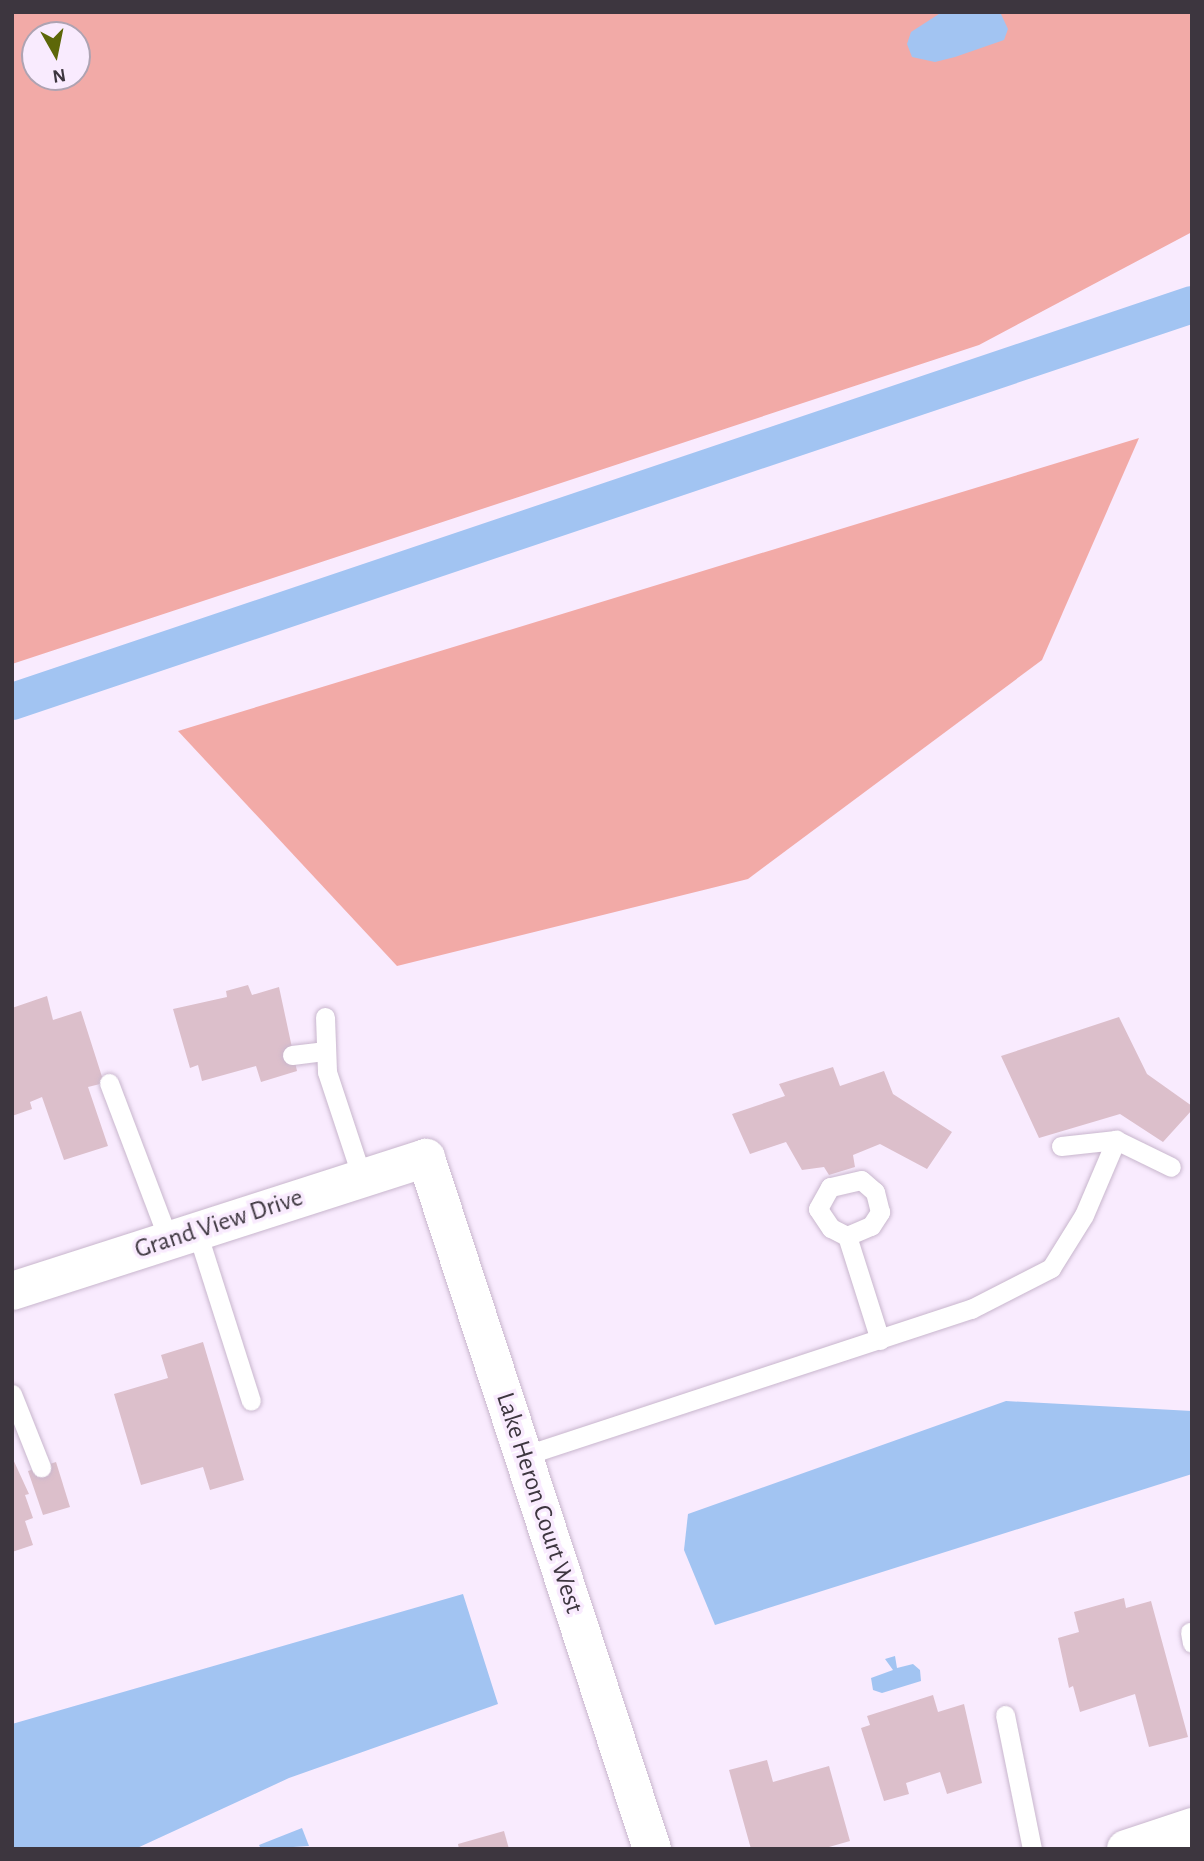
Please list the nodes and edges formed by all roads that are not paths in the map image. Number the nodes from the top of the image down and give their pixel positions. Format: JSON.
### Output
{"nodes":[{"id":1,"x":325,"y":1017,"type":"dead end"},
{"id":2,"x":326,"y":1051,"type":"junction"},
{"id":3,"x":292,"y":1055,"type":"dead end"},
{"id":4,"x":109,"y":1083,"type":"dead end"},
{"id":5,"x":1116,"y":1139,"type":"junction"},
{"id":6,"x":1061,"y":1146,"type":"dead end"},
{"id":7,"x":426,"y":1158,"type":"joint"},
{"id":8,"x":1171,"y":1167,"type":"dead end"},
{"id":9,"x":362,"y":1178,"type":"junction"},
{"id":10,"x":183,"y":1236,"type":"junction"},
{"id":11,"x":847,"y":1236,"type":"dead end"},
{"id":12,"x":12,"y":1291,"type":"edge"},
{"id":13,"x":880,"y":1340,"type":"junction"},
{"id":14,"x":12,"y":1394,"type":"edge"},
{"id":15,"x":251,"y":1401,"type":"dead end"},
{"id":16,"x":523,"y":1456,"type":"junction"},
{"id":17,"x":41,"y":1467,"type":"dead end"},
{"id":18,"x":1005,"y":1715,"type":"dead end"},
{"id":19,"x":1192,"y":1827,"type":"edge"},
{"id":20,"x":652,"y":1849,"type":"edge"},
{"id":21,"x":1032,"y":1849,"type":"edge"},
{"id":22,"x":1126,"y":1849,"type":"edge"}],
"edges":[{"from":1,"to":2,"type":"lane"},
{"from":2,"to":3,"type":"lane"},
{"from":2,"to":9,"type":"lane"},
{"from":4,"to":10,"type":"lane"},
{"from":5,"to":6,"type":"lane"},
{"from":5,"to":8,"type":"lane"},
{"from":5,"to":13,"type":"lane"},
{"from":7,"to":9,"type":"street","name":"Grand View Drive"},
{"from":7,"to":16,"type":"street","name":"Lake Heron Court West"},
{"from":9,"to":10,"type":"street","name":"Grand View Drive"},
{"from":10,"to":12,"type":"street","name":"Grand View Drive"},
{"from":10,"to":15,"type":"lane"},
{"from":11,"to":13,"type":"lane"},
{"from":13,"to":16,"type":"lane"},
{"from":14,"to":17,"type":"lane"},
{"from":16,"to":20,"type":"street","name":"Lake Heron Court West"},
{"from":18,"to":21,"type":"lane"},
{"from":19,"to":22,"type":"street"}]}
